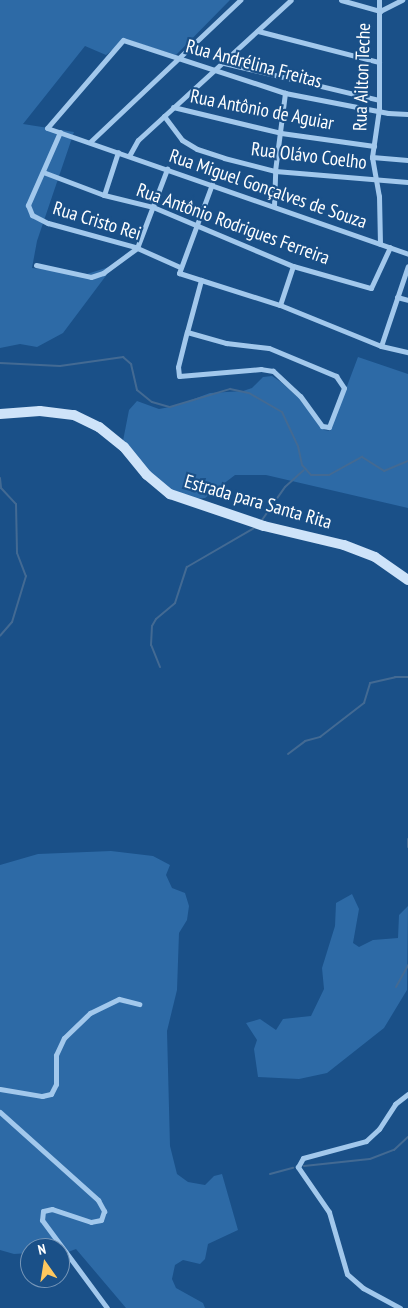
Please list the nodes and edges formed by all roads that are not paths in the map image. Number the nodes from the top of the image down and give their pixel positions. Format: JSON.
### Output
{"nodes":[{"id":1,"x":240,"y":0,"type":"edge"},
{"id":2,"x":291,"y":0,"type":"edge"},
{"id":3,"x":341,"y":0,"type":"edge"},
{"id":4,"x":379,"y":0,"type":"edge"},
{"id":5,"x":402,"y":0,"type":"edge"},
{"id":6,"x":380,"y":11,"type":"junction"},
{"id":7,"x":258,"y":31,"type":"junction"},
{"id":8,"x":178,"y":59,"type":"junction"},
{"id":9,"x":379,"y":62,"type":"junction"},
{"id":10,"x":224,"y":63,"type":"junction"},
{"id":11,"x":215,"y":72,"type":"junction"},
{"id":12,"x":286,"y":93,"type":"junction"},
{"id":13,"x":379,"y":100,"type":"junction"},
{"id":14,"x":174,"y":107,"type":"junction"},
{"id":15,"x":379,"y":109,"type":"junction"},
{"id":16,"x":408,"y":114,"type":"edge"},
{"id":17,"x":164,"y":116,"type":"junction"},
{"id":18,"x":47,"y":128,"type":"joint"},
{"id":19,"x":60,"y":132,"type":"junction"},
{"id":20,"x":280,"y":133,"type":"junction"},
{"id":21,"x":90,"y":142,"type":"junction"},
{"id":22,"x":374,"y":146,"type":"junction"},
{"id":23,"x":118,"y":152,"type":"junction"},
{"id":24,"x":129,"y":156,"type":"junction"},
{"id":25,"x":372,"y":157,"type":"junction"},
{"id":26,"x":408,"y":160,"type":"edge"},
{"id":27,"x":167,"y":169,"type":"junction"},
{"id":28,"x":275,"y":170,"type":"junction"},
{"id":29,"x":43,"y":172,"type":"junction"},
{"id":30,"x":376,"y":180,"type":"junction"},
{"id":31,"x":408,"y":182,"type":"edge"},
{"id":32,"x":212,"y":184,"type":"junction"},
{"id":33,"x":104,"y":195,"type":"junction"},
{"id":34,"x":274,"y":206,"type":"junction"},
{"id":35,"x":153,"y":207,"type":"junction"},
{"id":36,"x":196,"y":227,"type":"junction"},
{"id":37,"x":380,"y":244,"type":"junction"},
{"id":38,"x":390,"y":247,"type":"junction"},
{"id":39,"x":137,"y":248,"type":"junction"},
{"id":40,"x":408,"y":254,"type":"edge"},
{"id":41,"x":36,"y":265,"type":"dead end"},
{"id":42,"x":293,"y":266,"type":"junction"},
{"id":43,"x":408,"y":266,"type":"edge"},
{"id":44,"x":180,"y":270,"type":"junction"},
{"id":45,"x":201,"y":280,"type":"junction"},
{"id":46,"x":398,"y":297,"type":"junction"},
{"id":47,"x":408,"y":300,"type":"edge"},
{"id":48,"x":280,"y":305,"type":"junction"},
{"id":49,"x":187,"y":332,"type":"junction"},
{"id":50,"x":382,"y":346,"type":"junction"},
{"id":51,"x":408,"y":352,"type":"edge"},
{"id":52,"x":0,"y":414,"type":"edge"},
{"id":53,"x":407,"y":578,"type":"edge"},
{"id":54,"x":139,"y":1004,"type":"dead end"},
{"id":55,"x":0,"y":1089,"type":"edge"},
{"id":56,"x":408,"y":1094,"type":"edge"},
{"id":57,"x":0,"y":1112,"type":"edge"},
{"id":58,"x":107,"y":1308,"type":"edge"},
{"id":59,"x":400,"y":1308,"type":"edge"}],
"edges":[{"from":1,"to":8,"type":"street"},
{"from":2,"to":7,"type":"street"},
{"from":3,"to":6,"type":"street"},
{"from":4,"to":6,"type":"street","name":"Rua Ailton Teche"},
{"from":5,"to":6,"type":"street"},
{"from":6,"to":9,"type":"street","name":"Rua Ailton Teche"},
{"from":7,"to":9,"type":"street"},
{"from":7,"to":10,"type":"street"},
{"from":8,"to":11,"type":"street","name":"Rua Andrélina Freitas"},
{"from":8,"to":18,"type":"street","name":"Rua Andrélina Freitas"},
{"from":8,"to":21,"type":"street"},
{"from":9,"to":13,"type":"street","name":"Rua Ailton Teche"},
{"from":10,"to":11,"type":"street"},
{"from":10,"to":13,"type":"street","name":"Rua Andrélina Freitas"},
{"from":11,"to":12,"type":"street","name":"Rua Andrélina Freitas"},
{"from":11,"to":14,"type":"street"},
{"from":12,"to":15,"type":"street","name":"Rua Andrélina Freitas"},
{"from":12,"to":20,"type":"street"},
{"from":13,"to":15,"type":"street","name":"Rua Ailton Teche"},
{"from":14,"to":17,"type":"street"},
{"from":14,"to":20,"type":"street","name":"Rua Antônio de Aguiar"},
{"from":15,"to":16,"type":"street","name":"Rua Andrélina Freitas"},
{"from":15,"to":22,"type":"street","name":"Rua Ailton Teche"},
{"from":17,"to":24,"type":"street"},
{"from":17,"to":28,"type":"street","name":"Rua Olávo Coelho"},
{"from":18,"to":19,"type":"street","name":"Rua Miguel Gonçalves de Souza"},
{"from":19,"to":21,"type":"street","name":"Rua Miguel Gonçalves de Souza"},
{"from":19,"to":29,"type":"street","name":"Rua Cristo Rei"},
{"from":20,"to":22,"type":"street","name":"Rua Antônio de Aguiar"},
{"from":20,"to":28,"type":"street"},
{"from":21,"to":23,"type":"street","name":"Rua Miguel Gonçalves de Souza"},
{"from":22,"to":25,"type":"street","name":"Rua Ailton Teche"},
{"from":23,"to":24,"type":"street","name":"Rua Miguel Gonçalves de Souza"},
{"from":23,"to":33,"type":"street"},
{"from":24,"to":27,"type":"street","name":"Rua Miguel Gonçalves de Souza"},
{"from":25,"to":26,"type":"street"},
{"from":25,"to":30,"type":"street","name":"Rua Ailton Teche"},
{"from":27,"to":32,"type":"street","name":"Rua Miguel Gonçalves de Souza"},
{"from":27,"to":35,"type":"street"},
{"from":28,"to":30,"type":"street","name":"Rua Olávo Coelho"},
{"from":28,"to":34,"type":"street"},
{"from":29,"to":33,"type":"street","name":"Rua Antônio Rodrigues Ferreira"},
{"from":29,"to":39,"type":"street","name":"Rua Cristo Rei"},
{"from":30,"to":31,"type":"street","name":"Rua Olávo Coelho"},
{"from":30,"to":37,"type":"street","name":"Rua Ailton Teche"},
{"from":32,"to":34,"type":"street","name":"Rua Miguel Gonçalves de Souza"},
{"from":32,"to":36,"type":"street"},
{"from":33,"to":35,"type":"street","name":"Rua Antônio Rodrigues Ferreira"},
{"from":34,"to":37,"type":"street","name":"Rua Miguel Gonçalves de Souza"},
{"from":35,"to":36,"type":"street","name":"Rua Antônio Rodrigues Ferreira"},
{"from":35,"to":39,"type":"street"},
{"from":36,"to":42,"type":"street","name":"Rua Antônio Rodrigues Ferreira"},
{"from":36,"to":44,"type":"street"},
{"from":37,"to":38,"type":"street","name":"Rua Miguel Gonçalves de Souza"},
{"from":38,"to":40,"type":"street","name":"Rua Miguel Gonçalves de Souza"},
{"from":38,"to":42,"type":"street","name":"Rua Antônio Rodrigues Ferreira"},
{"from":39,"to":41,"type":"street"},
{"from":39,"to":44,"type":"street","name":"Rua Cristo Rei"},
{"from":42,"to":48,"type":"street"},
{"from":43,"to":46,"type":"street"},
{"from":44,"to":45,"type":"street","name":"Rua Cristo Rei"},
{"from":45,"to":48,"type":"street","name":"Rua Cristo Rei"},
{"from":45,"to":49,"type":"street"},
{"from":46,"to":47,"type":"street"},
{"from":46,"to":50,"type":"street"},
{"from":48,"to":50,"type":"street","name":"Rua Cristo Rei"},
{"from":49,"to":49,"type":"street"},
{"from":50,"to":51,"type":"street","name":"Rua Cristo Rei"},
{"from":52,"to":53,"type":"main road","name":"Estrada para Santa Rita"},
{"from":54,"to":55,"type":"street"},
{"from":56,"to":59,"type":"street"},
{"from":57,"to":58,"type":"street"}]}
